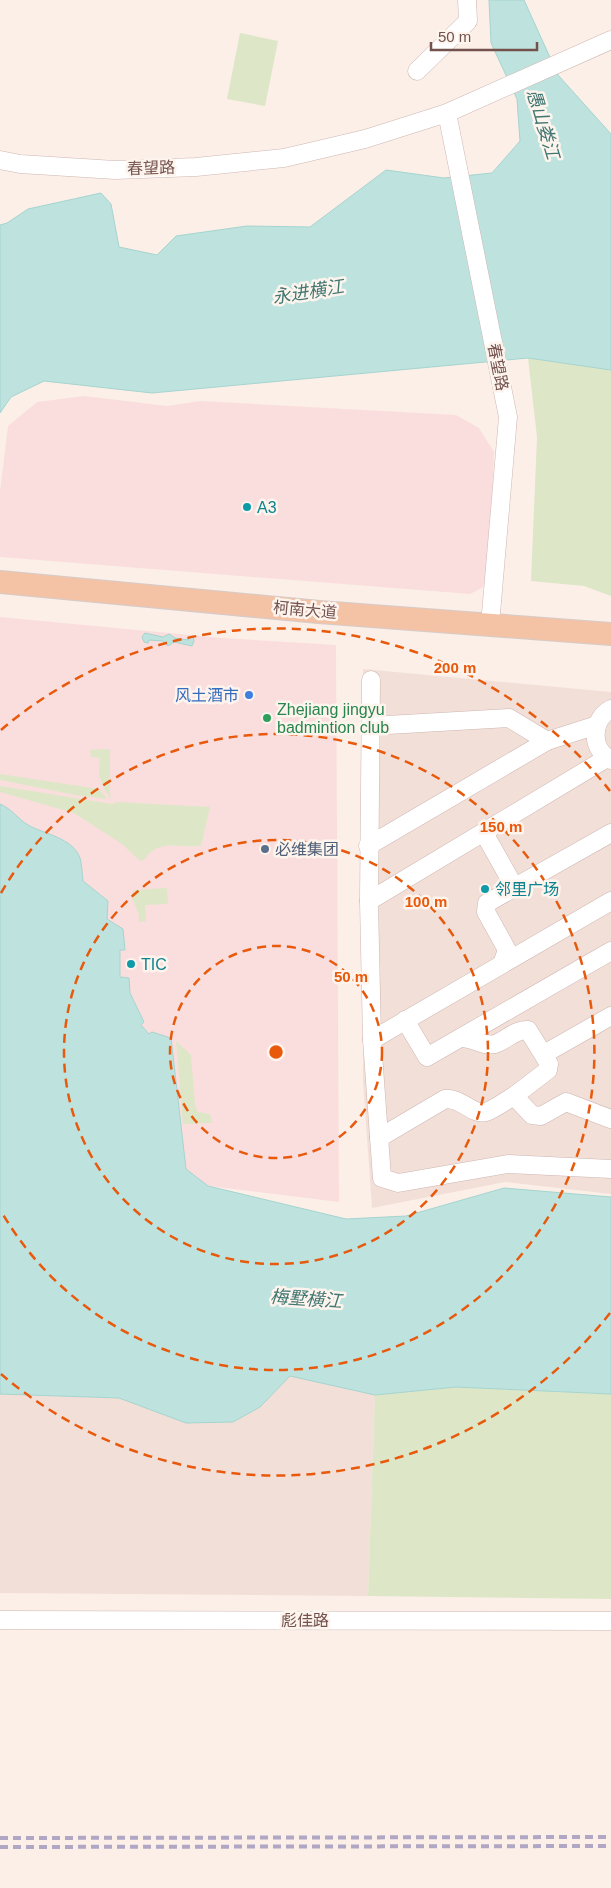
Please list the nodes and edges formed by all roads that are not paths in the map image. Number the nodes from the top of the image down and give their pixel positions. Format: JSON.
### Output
{"nodes":[{"id":1,"x":467,"y":0,"type":"edge"},
{"id":2,"x":611,"y":40,"type":"edge"},
{"id":3,"x":417,"y":72,"type":"dead end"},
{"id":4,"x":447,"y":113,"type":"junction"},
{"id":5,"x":0,"y":160,"type":"edge"},
{"id":6,"x":0,"y":582,"type":"edge"},
{"id":7,"x":490,"y":625,"type":"junction"},
{"id":8,"x":611,"y":634,"type":"edge"},
{"id":9,"x":371,"y":680,"type":"dead end"},
{"id":10,"x":611,"y":709,"type":"edge"},
{"id":11,"x":597,"y":725,"type":"junction"},
{"id":12,"x":370,"y":726,"type":"junction"},
{"id":13,"x":546,"y":741,"type":"junction"},
{"id":14,"x":609,"y":759,"type":"edge"},
{"id":15,"x":611,"y":832,"type":"edge"},
{"id":16,"x":484,"y":833,"type":"junction"},
{"id":17,"x":368,"y":846,"type":"junction"},
{"id":18,"x":515,"y":888,"type":"junction"},
{"id":19,"x":369,"y":901,"type":"junction"},
{"id":20,"x":611,"y":901,"type":"edge"},
{"id":21,"x":611,"y":951,"type":"edge"},
{"id":22,"x":502,"y":964,"type":"junction"},
{"id":23,"x":611,"y":1016,"type":"edge"},
{"id":24,"x":405,"y":1020,"type":"junction"},
{"id":25,"x":460,"y":1038,"type":"junction"},
{"id":26,"x":372,"y":1040,"type":"junction"},
{"id":27,"x":544,"y":1054,"type":"junction"},
{"id":28,"x":514,"y":1096,"type":"junction"},
{"id":29,"x":611,"y":1119,"type":"edge"},
{"id":30,"x":379,"y":1138,"type":"junction"},
{"id":31,"x":611,"y":1170,"type":"edge"},
{"id":32,"x":0,"y":1620,"type":"edge"},
{"id":33,"x":611,"y":1621,"type":"edge"}],
"edges":[{"from":1,"to":3,"type":"street"},
{"from":2,"to":4,"type":"street","name":"春望路"},
{"from":4,"to":5,"type":"street","name":"春望路"},
{"from":4,"to":7,"type":"street","name":"春望路"},
{"from":6,"to":7,"type":"main road","name":"柯南大道"},
{"from":7,"to":8,"type":"main road","name":"柯南大道"},
{"from":9,"to":12,"type":"street"},
{"from":10,"to":11,"type":"street"},
{"from":11,"to":13,"type":"street"},
{"from":11,"to":14,"type":"street"},
{"from":12,"to":13,"type":"street"},
{"from":12,"to":17,"type":"street"},
{"from":13,"to":17,"type":"street"},
{"from":14,"to":16,"type":"street"},
{"from":15,"to":18,"type":"street"},
{"from":16,"to":18,"type":"street"},
{"from":16,"to":19,"type":"street"},
{"from":17,"to":19,"type":"street"},
{"from":18,"to":22,"type":"street"},
{"from":19,"to":26,"type":"street"},
{"from":20,"to":22,"type":"street"},
{"from":21,"to":25,"type":"street"},
{"from":22,"to":24,"type":"street"},
{"from":23,"to":27,"type":"street"},
{"from":24,"to":25,"type":"street"},
{"from":24,"to":26,"type":"street"},
{"from":25,"to":27,"type":"street"},
{"from":26,"to":30,"type":"street"},
{"from":27,"to":28,"type":"street"},
{"from":28,"to":29,"type":"street"},
{"from":28,"to":30,"type":"street"},
{"from":30,"to":31,"type":"street"},
{"from":32,"to":33,"type":"street","name":"彪佳路"}]}
